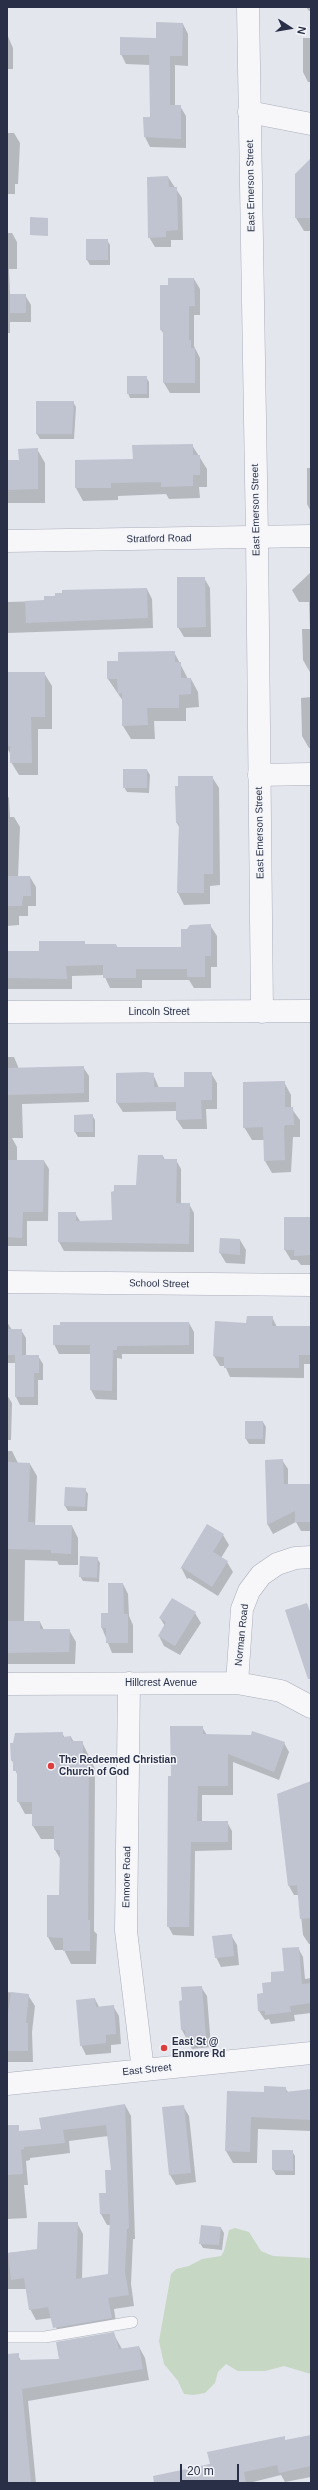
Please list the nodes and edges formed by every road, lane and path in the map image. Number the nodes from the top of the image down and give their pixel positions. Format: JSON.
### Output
{"nodes":[{"id":1,"x":248,"y":7,"type":"edge"},
{"id":2,"x":249,"y":112,"type":"junction"},
{"id":3,"x":311,"y":124,"type":"edge"},
{"id":4,"x":311,"y":536,"type":"edge"},
{"id":5,"x":257,"y":537,"type":"junction"},
{"id":6,"x":7,"y":541,"type":"edge"},
{"id":7,"x":311,"y":774,"type":"edge"},
{"id":8,"x":259,"y":775,"type":"junction"},
{"id":9,"x":311,"y":1011,"type":"edge"},
{"id":10,"x":7,"y":1012,"type":"edge"},
{"id":11,"x":262,"y":1012,"type":"junction"},
{"id":12,"x":7,"y":1282,"type":"edge"},
{"id":13,"x":311,"y":1285,"type":"edge"},
{"id":14,"x":311,"y":1557,"type":"edge"},
{"id":15,"x":129,"y":1683,"type":"junction"},
{"id":16,"x":237,"y":1683,"type":"junction"},
{"id":17,"x":7,"y":1684,"type":"edge"},
{"id":18,"x":311,"y":1707,"type":"edge"},
{"id":19,"x":311,"y":2053,"type":"edge"},
{"id":20,"x":143,"y":2070,"type":"junction"},
{"id":21,"x":7,"y":2084,"type":"edge"},
{"id":22,"x":132,"y":2322,"type":"dead end"},
{"id":23,"x":7,"y":2337,"type":"edge"}],
"edges":[{"from":1,"to":2,"type":"street","name":"East Emerson Street"},
{"from":2,"to":3,"type":"street"},
{"from":2,"to":5,"type":"street","name":"East Emerson Street"},
{"from":4,"to":5,"type":"street","name":"Stratford Road"},
{"from":5,"to":6,"type":"street","name":"Stratford Road"},
{"from":5,"to":8,"type":"street","name":"East Emerson Street"},
{"from":7,"to":8,"type":"street"},
{"from":8,"to":11,"type":"street","name":"East Emerson Street"},
{"from":9,"to":11,"type":"street","name":"Lincoln Street"},
{"from":10,"to":11,"type":"street","name":"Lincoln Street"},
{"from":12,"to":13,"type":"street","name":"School Street"},
{"from":14,"to":16,"type":"street","name":"Norman Road"},
{"from":15,"to":16,"type":"street","name":"Hillcrest Avenue"},
{"from":15,"to":17,"type":"street","name":"Hillcrest Avenue"},
{"from":15,"to":20,"type":"street","name":"Enmore Road"},
{"from":16,"to":18,"type":"street","name":"Hillcrest Avenue"},
{"from":19,"to":20,"type":"street","name":"East Street"},
{"from":20,"to":21,"type":"street","name":"East Street"},
{"from":22,"to":23,"type":"lane"}]}
